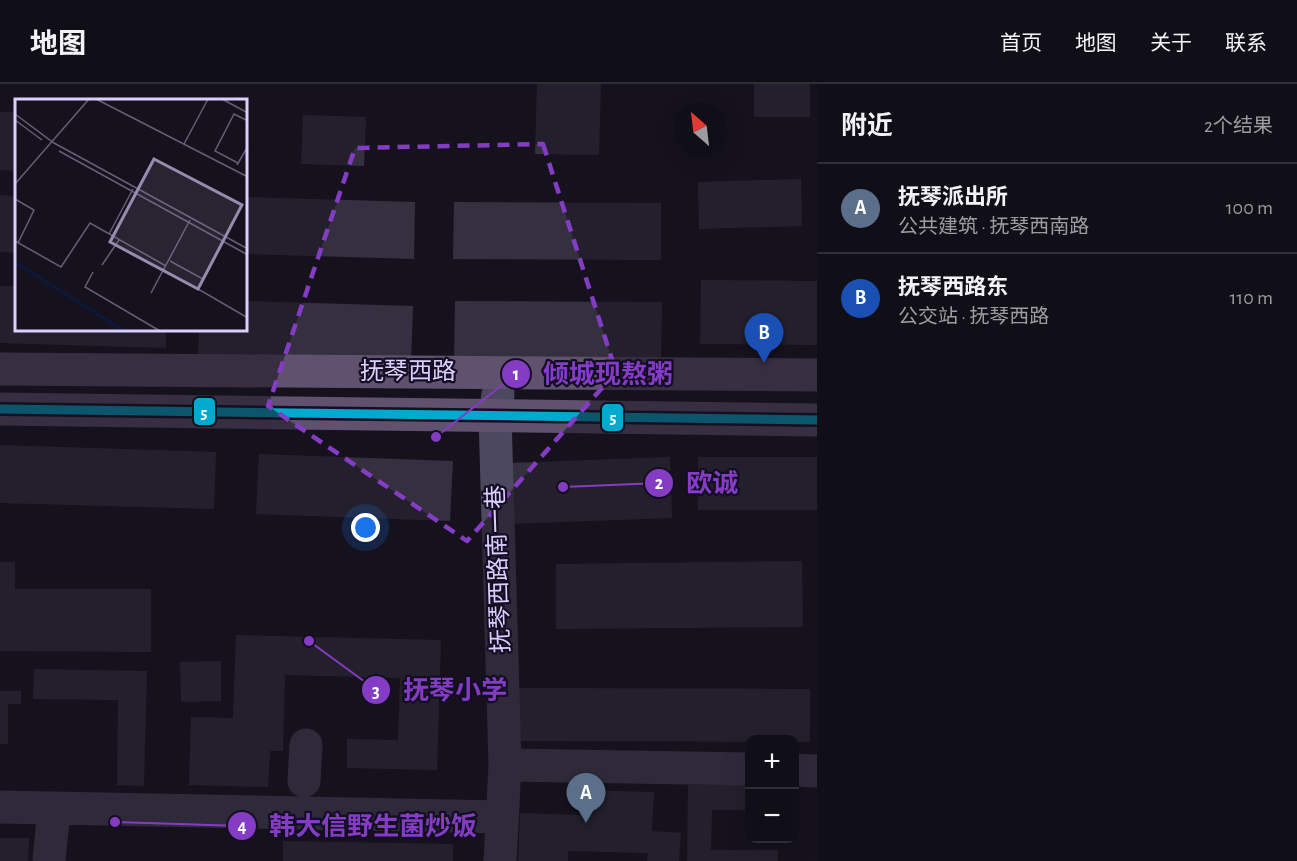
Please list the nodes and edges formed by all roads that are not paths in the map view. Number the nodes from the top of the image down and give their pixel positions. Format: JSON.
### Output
{"nodes":[{"id":1,"x":0,"y":369,"type":"edge"},
{"id":2,"x":817,"y":375,"type":"edge"},
{"id":3,"x":496,"y":405,"type":"junction"},
{"id":4,"x":0,"y":409,"type":"edge"},
{"id":5,"x":817,"y":420,"type":"edge"},
{"id":6,"x":306,"y":745,"type":"dead end"},
{"id":7,"x":505,"y":765,"type":"junction"},
{"id":8,"x":745,"y":769,"type":"edge"},
{"id":9,"x":799,"y":770,"type":"edge"},
{"id":10,"x":817,"y":771,"type":"edge"},
{"id":11,"x":304,"y":781,"type":"dead end"},
{"id":12,"x":0,"y":807,"type":"edge"},
{"id":13,"x":54,"y":809,"type":"junction"},
{"id":14,"x":500,"y":817,"type":"junction"},
{"id":15,"x":49,"y":861,"type":"edge"},
{"id":16,"x":500,"y":861,"type":"edge"}],
"edges":[{"from":1,"to":2,"type":"main road","name":"抚琴西路"},
{"from":3,"to":4,"type":"main road","name":"抚琴西路"},
{"from":3,"to":5,"type":"main road","name":"抚琴西路"},
{"from":3,"to":7,"type":"street","name":"抚琴西路南一巷"},
{"from":6,"to":11,"type":"street"},
{"from":7,"to":8,"type":"street"},
{"from":7,"to":14,"type":"street","name":"抚琴西路南一巷"},
{"from":9,"to":10,"type":"street"},
{"from":12,"to":13,"type":"street"},
{"from":13,"to":14,"type":"street"},
{"from":13,"to":15,"type":"street"},
{"from":14,"to":16,"type":"street","name":"抚琴西路南一巷"}]}
